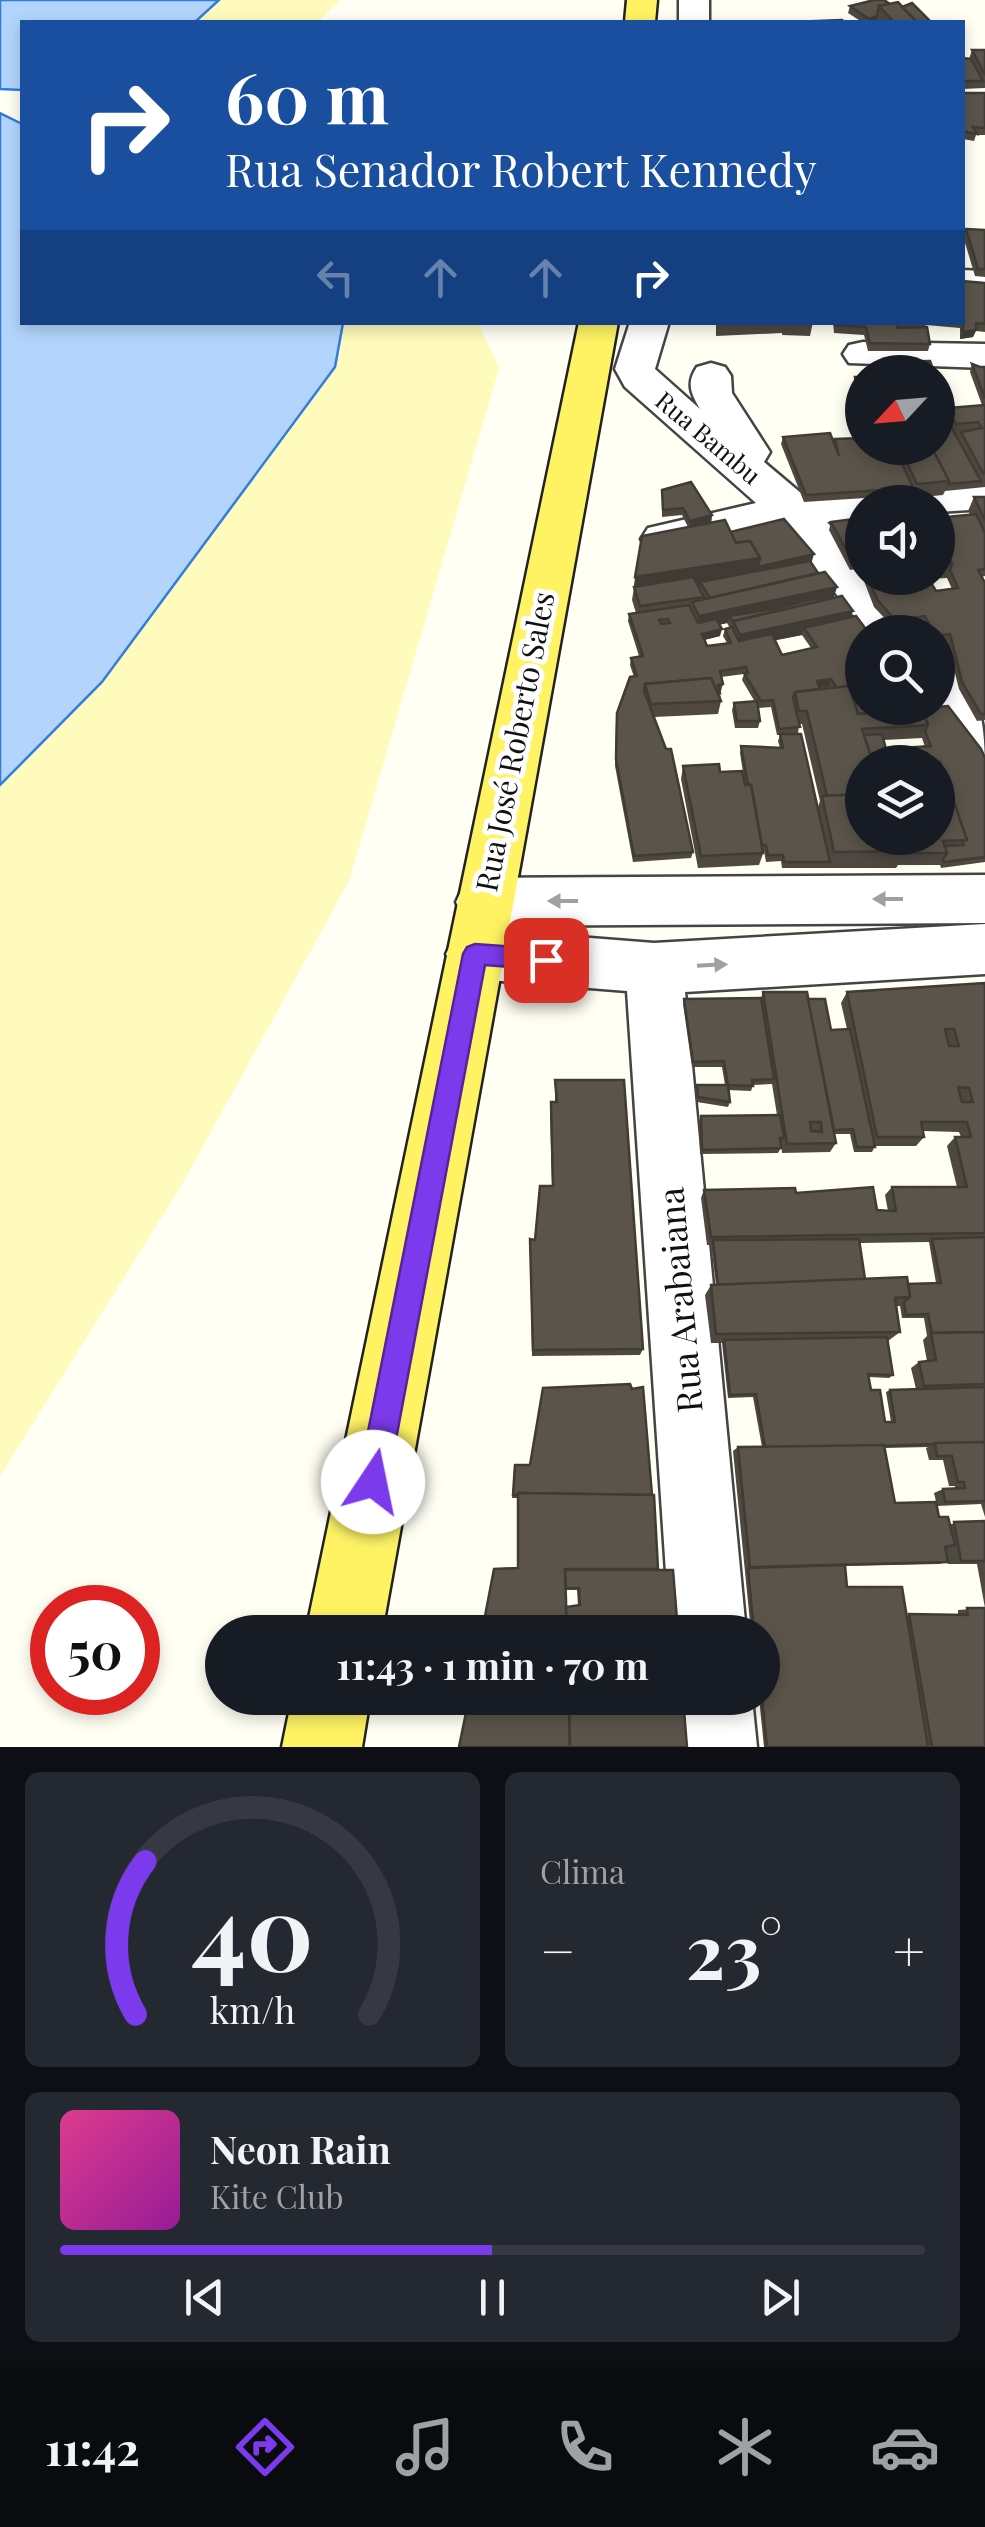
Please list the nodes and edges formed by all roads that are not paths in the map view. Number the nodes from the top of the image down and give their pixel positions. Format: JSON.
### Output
{"nodes":[{"id":1,"x":598,"y":325,"type":"edge"},
{"id":2,"x":649,"y":325,"type":"edge"},
{"id":3,"x":863,"y":354,"type":"dead end"},
{"id":4,"x":985,"y":356,"type":"edge"},
{"id":5,"x":710,"y":376,"type":"dead end"},
{"id":6,"x":985,"y":494,"type":"edge"},
{"id":7,"x":955,"y":496,"type":"edge"},
{"id":8,"x":845,"y":505,"type":"edge"},
{"id":9,"x":789,"y":507,"type":"junction"},
{"id":10,"x":664,"y":539,"type":"edge"},
{"id":11,"x":880,"y":615,"type":"edge"},
{"id":12,"x":955,"y":706,"type":"edge"},
{"id":13,"x":985,"y":756,"type":"edge"},
{"id":14,"x":985,"y":899,"type":"edge"},
{"id":15,"x":479,"y":928,"type":"junction"},
{"id":16,"x":985,"y":950,"type":"edge"},
{"id":17,"x":654,"y":968,"type":"junction"},
{"id":18,"x":347,"y":1615,"type":"edge"},
{"id":19,"x":707,"y":1615,"type":"edge"},
{"id":20,"x":328,"y":1715,"type":"edge"},
{"id":21,"x":714,"y":1715,"type":"edge"},
{"id":22,"x":322,"y":1747,"type":"edge"},
{"id":23,"x":717,"y":1747,"type":"edge"}],
"edges":[{"from":1,"to":15,"type":"main road","name":"Rua José Roberto Sales"},
{"from":2,"to":9,"type":"street","name":"Rua Bambu"},
{"from":3,"to":4,"type":"street"},
{"from":5,"to":9,"type":"street","name":"Rua Bambu"},
{"from":6,"to":7,"type":"street"},
{"from":8,"to":9,"type":"street"},
{"from":9,"to":10,"type":"street"},
{"from":9,"to":11,"type":"street","name":"Rua Bambu"},
{"from":12,"to":13,"type":"street"},
{"from":14,"to":15,"type":"street","one_way":true},
{"from":15,"to":17,"type":"street"},
{"from":15,"to":18,"type":"main road","name":"Rua José Roberto Sales"},
{"from":17,"to":16,"type":"street","one_way":true},
{"from":17,"to":19,"type":"street","name":"Rua Arabaiana"},
{"from":20,"to":22,"type":"main road"},
{"from":21,"to":23,"type":"street"}]}
